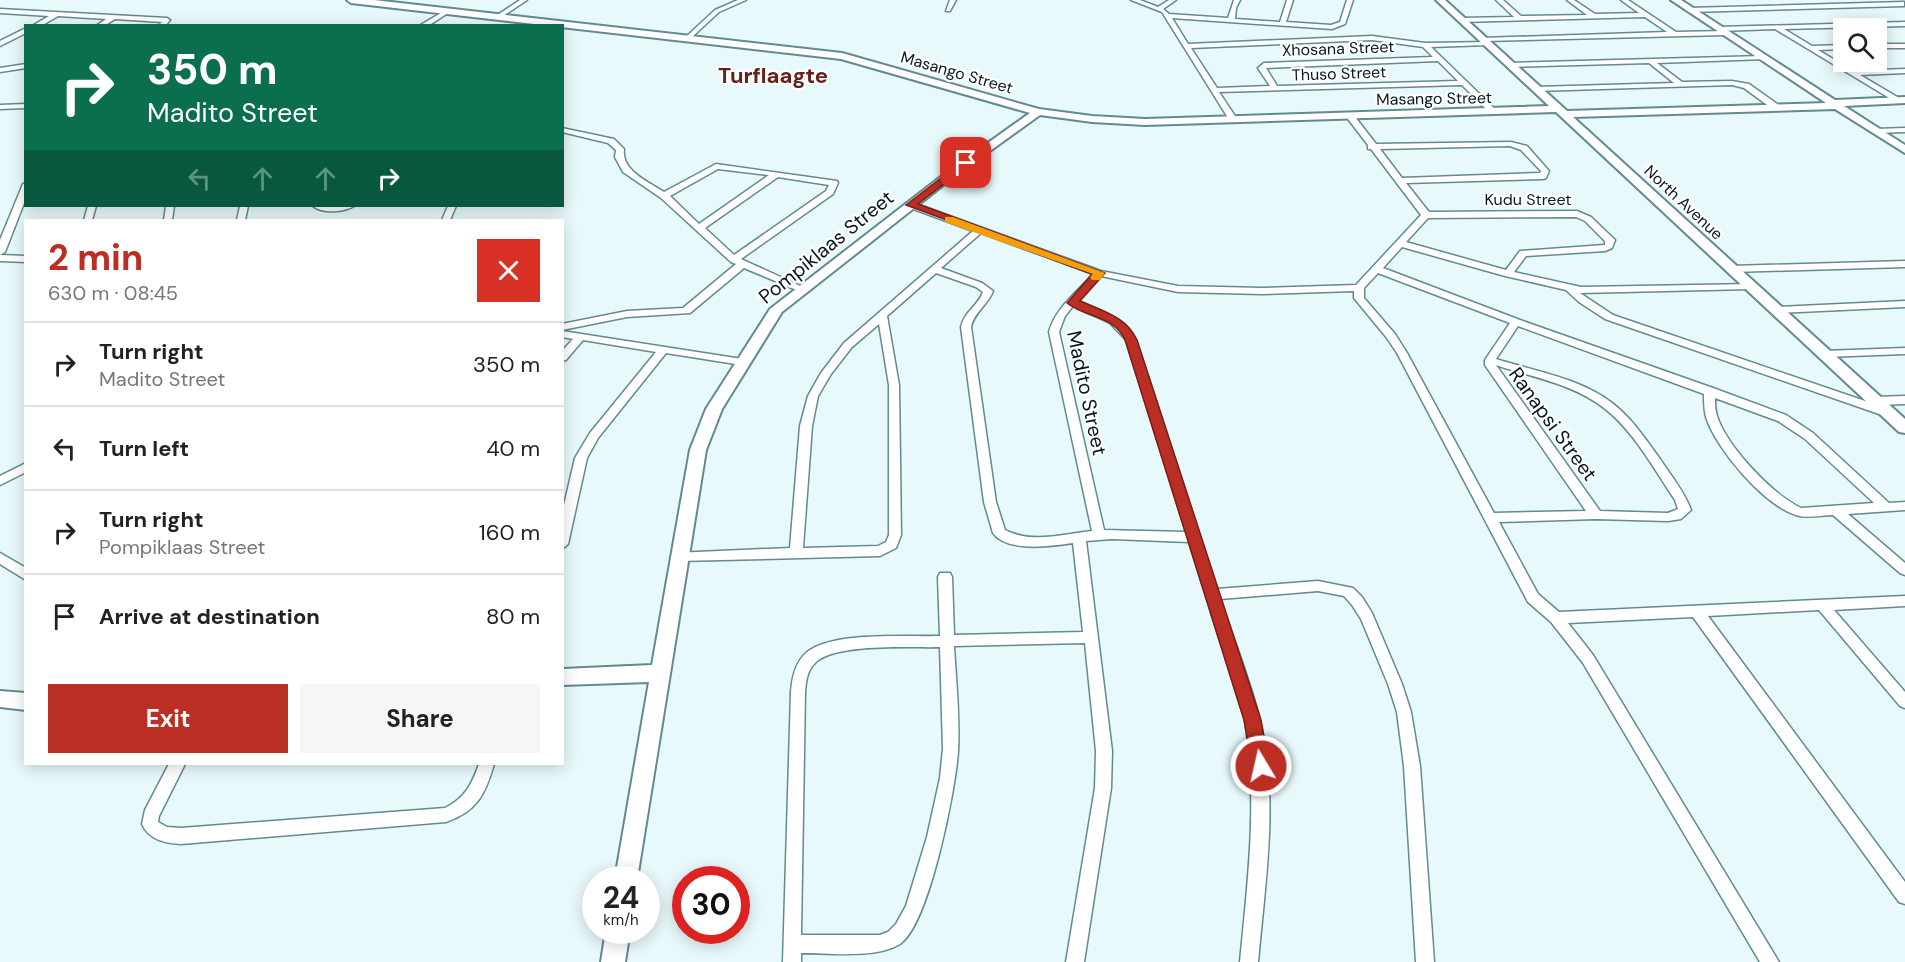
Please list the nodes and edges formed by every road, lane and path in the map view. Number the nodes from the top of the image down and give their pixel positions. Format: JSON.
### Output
{"nodes":[{"id":1,"x":351,"y":0,"type":"edge"},
{"id":2,"x":524,"y":0,"type":"edge"},
{"id":3,"x":743,"y":0,"type":"edge"},
{"id":4,"x":953,"y":0,"type":"edge"},
{"id":5,"x":1134,"y":0,"type":"edge"},
{"id":6,"x":1173,"y":0,"type":"edge"},
{"id":7,"x":1237,"y":0,"type":"edge"},
{"id":8,"x":1290,"y":0,"type":"edge"},
{"id":9,"x":1350,"y":0,"type":"edge"},
{"id":10,"x":1440,"y":0,"type":"edge"},
{"id":11,"x":1499,"y":0,"type":"edge"},
{"id":12,"x":1570,"y":0,"type":"edge"},
{"id":13,"x":1624,"y":0,"type":"edge"},
{"id":14,"x":1675,"y":0,"type":"edge"},
{"id":15,"x":1732,"y":0,"type":"edge"},
{"id":16,"x":1902,"y":3,"type":"edge"},
{"id":17,"x":1160,"y":8,"type":"junction"},
{"id":18,"x":1745,"y":8,"type":"junction"},
{"id":19,"x":1689,"y":9,"type":"junction"},
{"id":20,"x":948,"y":10,"type":"dead end"},
{"id":21,"x":0,"y":11,"type":"edge"},
{"id":22,"x":448,"y":11,"type":"junction"},
{"id":23,"x":58,"y":14,"type":"junction"},
{"id":24,"x":1645,"y":15,"type":"junction"},
{"id":25,"x":115,"y":16,"type":"junction"},
{"id":26,"x":1168,"y":16,"type":"junction"},
{"id":27,"x":1593,"y":16,"type":"junction"},
{"id":28,"x":498,"y":17,"type":"junction"},
{"id":29,"x":1519,"y":18,"type":"junction"},
{"id":30,"x":1461,"y":20,"type":"junction"},
{"id":31,"x":1231,"y":21,"type":"junction"},
{"id":32,"x":39,"y":24,"type":"edge"},
{"id":33,"x":102,"y":24,"type":"edge"},
{"id":34,"x":162,"y":24,"type":"edge"},
{"id":35,"x":425,"y":24,"type":"edge"},
{"id":36,"x":1282,"y":24,"type":"junction"},
{"id":37,"x":1905,"y":24,"type":"edge"},
{"id":38,"x":1776,"y":28,"type":"junction"},
{"id":39,"x":24,"y":31,"type":"edge"},
{"id":40,"x":1722,"y":31,"type":"junction"},
{"id":41,"x":1674,"y":34,"type":"junction"},
{"id":42,"x":689,"y":37,"type":"junction"},
{"id":43,"x":1486,"y":41,"type":"junction"},
{"id":44,"x":0,"y":44,"type":"edge"},
{"id":45,"x":1425,"y":45,"type":"junction"},
{"id":46,"x":1186,"y":46,"type":"junction"},
{"id":47,"x":1887,"y":46,"type":"edge"},
{"id":48,"x":1905,"y":46,"type":"edge"},
{"id":49,"x":1833,"y":47,"type":"edge"},
{"id":50,"x":1811,"y":48,"type":"junction"},
{"id":51,"x":1763,"y":58,"type":"junction"},
{"id":52,"x":1440,"y":59,"type":"junction"},
{"id":53,"x":1650,"y":61,"type":"junction"},
{"id":54,"x":1510,"y":64,"type":"junction"},
{"id":55,"x":24,"y":66,"type":"edge"},
{"id":56,"x":0,"y":70,"type":"edge"},
{"id":57,"x":1905,"y":71,"type":"edge"},
{"id":58,"x":1851,"y":73,"type":"junction"},
{"id":59,"x":1464,"y":83,"type":"junction"},
{"id":60,"x":1680,"y":84,"type":"junction"},
{"id":61,"x":1275,"y":88,"type":"junction"},
{"id":62,"x":1536,"y":89,"type":"junction"},
{"id":63,"x":1214,"y":90,"type":"junction"},
{"id":64,"x":1901,"y":100,"type":"edge"},
{"id":65,"x":1834,"y":104,"type":"junction"},
{"id":66,"x":0,"y":106,"type":"edge"},
{"id":67,"x":11,"y":106,"type":"junction"},
{"id":68,"x":24,"y":106,"type":"edge"},
{"id":69,"x":1777,"y":108,"type":"junction"},
{"id":70,"x":1561,"y":111,"type":"junction"},
{"id":71,"x":1038,"y":112,"type":"junction"},
{"id":72,"x":1494,"y":112,"type":"junction"},
{"id":73,"x":0,"y":115,"type":"edge"},
{"id":74,"x":1349,"y":115,"type":"junction"},
{"id":75,"x":1233,"y":119,"type":"junction"},
{"id":76,"x":564,"y":130,"type":"edge"},
{"id":77,"x":1905,"y":130,"type":"edge"},
{"id":78,"x":1875,"y":131,"type":"junction"},
{"id":79,"x":1371,"y":147,"type":"junction"},
{"id":80,"x":1905,"y":150,"type":"edge"},
{"id":81,"x":776,"y":174,"type":"junction"},
{"id":82,"x":1400,"y":182,"type":"junction"},
{"id":83,"x":24,"y":191,"type":"edge"},
{"id":84,"x":664,"y":196,"type":"junction"},
{"id":85,"x":911,"y":205,"type":"junction"},
{"id":86,"x":319,"y":207,"type":"edge"},
{"id":87,"x":341,"y":207,"type":"edge"},
{"id":88,"x":1426,"y":215,"type":"junction"},
{"id":89,"x":699,"y":228,"type":"junction"},
{"id":90,"x":978,"y":231,"type":"junction"},
{"id":91,"x":1401,"y":244,"type":"junction"},
{"id":92,"x":0,"y":252,"type":"edge"},
{"id":93,"x":0,"y":258,"type":"edge"},
{"id":94,"x":24,"y":259,"type":"edge"},
{"id":95,"x":738,"y":262,"type":"junction"},
{"id":96,"x":1905,"y":264,"type":"edge"},
{"id":97,"x":934,"y":269,"type":"junction"},
{"id":98,"x":1377,"y":269,"type":"junction"},
{"id":99,"x":1731,"y":269,"type":"junction"},
{"id":100,"x":1099,"y":273,"type":"junction"},
{"id":101,"x":1508,"y":274,"type":"junction"},
{"id":102,"x":1750,"y":286,"type":"junction"},
{"id":103,"x":1569,"y":287,"type":"junction"},
{"id":104,"x":1359,"y":288,"type":"junction"},
{"id":105,"x":802,"y":289,"type":"junction"},
{"id":106,"x":1072,"y":303,"type":"junction"},
{"id":107,"x":1905,"y":304,"type":"edge"},
{"id":108,"x":1778,"y":310,"type":"junction"},
{"id":109,"x":882,"y":314,"type":"junction"},
{"id":110,"x":1516,"y":322,"type":"junction"},
{"id":111,"x":564,"y":327,"type":"edge"},
{"id":112,"x":564,"y":334,"type":"edge"},
{"id":113,"x":580,"y":337,"type":"junction"},
{"id":114,"x":663,"y":350,"type":"junction"},
{"id":115,"x":1905,"y":351,"type":"edge"},
{"id":116,"x":1824,"y":354,"type":"junction"},
{"id":117,"x":564,"y":356,"type":"edge"},
{"id":118,"x":1490,"y":360,"type":"junction"},
{"id":119,"x":742,"y":363,"type":"junction"},
{"id":120,"x":1709,"y":390,"type":"junction"},
{"id":121,"x":1905,"y":400,"type":"edge"},
{"id":122,"x":1875,"y":401,"type":"junction"},
{"id":123,"x":1886,"y":411,"type":"junction"},
{"id":124,"x":1905,"y":428,"type":"edge"},
{"id":125,"x":24,"y":468,"type":"edge"},
{"id":126,"x":0,"y":481,"type":"edge"},
{"id":127,"x":1905,"y":506,"type":"edge"},
{"id":128,"x":1886,"y":507,"type":"junction"},
{"id":129,"x":1835,"y":509,"type":"junction"},
{"id":130,"x":1596,"y":515,"type":"junction"},
{"id":131,"x":1490,"y":518,"type":"junction"},
{"id":132,"x":564,"y":535,"type":"edge"},
{"id":133,"x":1099,"y":535,"type":"junction"},
{"id":134,"x":1079,"y":537,"type":"junction"},
{"id":135,"x":1194,"y":537,"type":"junction"},
{"id":136,"x":796,"y":553,"type":"junction"},
{"id":137,"x":679,"y":556,"type":"junction"},
{"id":138,"x":0,"y":558,"type":"edge"},
{"id":139,"x":1905,"y":570,"type":"edge"},
{"id":140,"x":24,"y":574,"type":"edge"},
{"id":141,"x":945,"y":577,"type":"dead end"},
{"id":142,"x":1213,"y":594,"type":"junction"},
{"id":143,"x":1905,"y":601,"type":"edge"},
{"id":144,"x":1822,"y":605,"type":"junction"},
{"id":145,"x":1696,"y":610,"type":"junction"},
{"id":146,"x":1556,"y":618,"type":"junction"},
{"id":147,"x":1091,"y":637,"type":"junction"},
{"id":148,"x":949,"y":642,"type":"junction"},
{"id":149,"x":660,"y":673,"type":"junction"},
{"id":150,"x":564,"y":677,"type":"edge"},
{"id":151,"x":0,"y":699,"type":"edge"},
{"id":152,"x":24,"y":702,"type":"edge"},
{"id":153,"x":1905,"y":702,"type":"edge"},
{"id":154,"x":176,"y":765,"type":"edge"},
{"id":155,"x":486,"y":765,"type":"edge"},
{"id":156,"x":628,"y":866,"type":"edge"},
{"id":157,"x":1905,"y":896,"type":"edge"},
{"id":158,"x":616,"y":944,"type":"edge"},
{"id":159,"x":793,"y":953,"type":"edge"},
{"id":160,"x":613,"y":962,"type":"edge"},
{"id":161,"x":1075,"y":962,"type":"edge"},
{"id":162,"x":1249,"y":962,"type":"edge"},
{"id":163,"x":1425,"y":962,"type":"edge"},
{"id":164,"x":1770,"y":962,"type":"edge"}],
"edges":[{"from":1,"to":22,"type":"street","name":"Masango Street"},
{"from":2,"to":28,"type":"street"},
{"from":3,"to":42,"type":"street"},
{"from":4,"to":20,"type":"street"},
{"from":5,"to":17,"type":"street"},
{"from":6,"to":17,"type":"street"},
{"from":7,"to":31,"type":"street"},
{"from":8,"to":36,"type":"street"},
{"from":9,"to":36,"type":"street"},
{"from":10,"to":30,"type":"street","name":"North Avenue"},
{"from":11,"to":29,"type":"street"},
{"from":12,"to":27,"type":"street"},
{"from":13,"to":24,"type":"street"},
{"from":14,"to":19,"type":"street"},
{"from":15,"to":18,"type":"street"},
{"from":16,"to":18,"type":"street"},
{"from":17,"to":26,"type":"street"},
{"from":18,"to":19,"type":"street"},
{"from":19,"to":40,"type":"street"},
{"from":21,"to":23,"type":"street"},
{"from":22,"to":28,"type":"street","name":"Masango Street"},
{"from":22,"to":35,"type":"street"},
{"from":23,"to":25,"type":"street"},
{"from":23,"to":32,"type":"street"},
{"from":24,"to":27,"type":"street"},
{"from":24,"to":41,"type":"street"},
{"from":25,"to":33,"type":"street"},
{"from":25,"to":34,"type":"street"},
{"from":26,"to":31,"type":"street"},
{"from":26,"to":46,"type":"street"},
{"from":27,"to":29,"type":"street"},
{"from":28,"to":42,"type":"street","name":"Masango Street"},
{"from":29,"to":30,"type":"street"},
{"from":30,"to":43,"type":"street","name":"North Avenue"},
{"from":31,"to":36,"type":"street"},
{"from":37,"to":38,"type":"street"},
{"from":38,"to":40,"type":"street"},
{"from":38,"to":50,"type":"street"},
{"from":39,"to":44,"type":"street"},
{"from":40,"to":41,"type":"street"},
{"from":40,"to":51,"type":"street"},
{"from":41,"to":43,"type":"street"},
{"from":42,"to":71,"type":"street","name":"Masango Street"},
{"from":43,"to":45,"type":"street"},
{"from":43,"to":54,"type":"street","name":"North Avenue"},
{"from":45,"to":46,"type":"street"},
{"from":45,"to":52,"type":"street"},
{"from":46,"to":63,"type":"street"},
{"from":47,"to":48,"type":"street"},
{"from":49,"to":50,"type":"street"},
{"from":50,"to":58,"type":"street"},
{"from":51,"to":53,"type":"street"},
{"from":51,"to":65,"type":"street"},
{"from":52,"to":59,"type":"street"},
{"from":52,"to":61,"type":"street","name":"Xhosana Street"},
{"from":53,"to":54,"type":"street"},
{"from":53,"to":60,"type":"street"},
{"from":54,"to":62,"type":"street","name":"North Avenue"},
{"from":55,"to":56,"type":"street"},
{"from":57,"to":58,"type":"street"},
{"from":58,"to":64,"type":"street"},
{"from":59,"to":61,"type":"street","name":"Thuso Street"},
{"from":59,"to":72,"type":"street"},
{"from":60,"to":62,"type":"street"},
{"from":60,"to":69,"type":"street"},
{"from":61,"to":63,"type":"street","name":"Thuso Street"},
{"from":62,"to":70,"type":"street","name":"North Avenue"},
{"from":63,"to":75,"type":"street"},
{"from":64,"to":65,"type":"street","name":"Masango Street"},
{"from":65,"to":69,"type":"street","name":"Masango Street"},
{"from":65,"to":78,"type":"street"},
{"from":66,"to":67,"type":"street"},
{"from":67,"to":68,"type":"street"},
{"from":67,"to":73,"type":"street"},
{"from":69,"to":70,"type":"street","name":"Masango Street"},
{"from":70,"to":72,"type":"street","name":"Masango Street"},
{"from":70,"to":99,"type":"street","name":"North Avenue"},
{"from":71,"to":75,"type":"street","name":"Masango Street"},
{"from":71,"to":85,"type":"street","name":"Pompiklaas Street"},
{"from":72,"to":74,"type":"street","name":"Masango Street"},
{"from":74,"to":75,"type":"street","name":"Masango Street"},
{"from":74,"to":79,"type":"street"},
{"from":76,"to":84,"type":"street"},
{"from":77,"to":78,"type":"street"},
{"from":78,"to":80,"type":"street"},
{"from":79,"to":82,"type":"street"},
{"from":79,"to":82,"type":"street"},
{"from":81,"to":84,"type":"street"},
{"from":81,"to":89,"type":"street"},
{"from":81,"to":95,"type":"street"},
{"from":82,"to":88,"type":"street"},
{"from":83,"to":92,"type":"street"},
{"from":84,"to":89,"type":"street"},
{"from":85,"to":90,"type":"street"},
{"from":85,"to":105,"type":"street","name":"Pompiklaas Street"},
{"from":86,"to":87,"type":"street"},
{"from":88,"to":91,"type":"street"},
{"from":88,"to":101,"type":"street","name":"Kudu Street"},
{"from":89,"to":95,"type":"street"},
{"from":90,"to":97,"type":"street"},
{"from":90,"to":100,"type":"street"},
{"from":91,"to":98,"type":"street"},
{"from":91,"to":101,"type":"street"},
{"from":93,"to":94,"type":"street"},
{"from":95,"to":105,"type":"street"},
{"from":95,"to":111,"type":"street"},
{"from":96,"to":99,"type":"street"},
{"from":97,"to":109,"type":"street"},
{"from":97,"to":134,"type":"street"},
{"from":98,"to":104,"type":"street"},
{"from":98,"to":110,"type":"street"},
{"from":99,"to":102,"type":"street","name":"North Avenue"},
{"from":100,"to":104,"type":"street"},
{"from":100,"to":106,"type":"street","name":"Madito Street"},
{"from":101,"to":103,"type":"street"},
{"from":102,"to":103,"type":"street"},
{"from":102,"to":108,"type":"street","name":"North Avenue"},
{"from":103,"to":123,"type":"street"},
{"from":104,"to":131,"type":"street"},
{"from":105,"to":119,"type":"street","name":"Pompiklaas Street"},
{"from":106,"to":133,"type":"street","name":"Madito Street"},
{"from":106,"to":135,"type":"street"},
{"from":107,"to":108,"type":"street"},
{"from":108,"to":116,"type":"street","name":"North Avenue"},
{"from":109,"to":136,"type":"street"},
{"from":109,"to":136,"type":"street"},
{"from":110,"to":118,"type":"street","name":"Ranapsi Street"},
{"from":110,"to":120,"type":"street"},
{"from":112,"to":113,"type":"street"},
{"from":113,"to":114,"type":"street"},
{"from":113,"to":117,"type":"street"},
{"from":114,"to":119,"type":"street"},
{"from":114,"to":132,"type":"street"},
{"from":115,"to":116,"type":"street"},
{"from":116,"to":122,"type":"street","name":"North Avenue"},
{"from":118,"to":130,"type":"street","name":"Ranapsi Street"},
{"from":118,"to":130,"type":"street"},
{"from":119,"to":137,"type":"street","name":"Pompiklaas Street"},
{"from":120,"to":128,"type":"street"},
{"from":120,"to":129,"type":"street"},
{"from":121,"to":122,"type":"street"},
{"from":122,"to":123,"type":"street","name":"North Avenue"},
{"from":123,"to":124,"type":"street","name":"North Avenue"},
{"from":125,"to":126,"type":"street"},
{"from":127,"to":128,"type":"street"},
{"from":128,"to":129,"type":"street"},
{"from":129,"to":139,"type":"street"},
{"from":130,"to":131,"type":"street"},
{"from":131,"to":146,"type":"street"},
{"from":133,"to":134,"type":"street"},
{"from":133,"to":135,"type":"street"},
{"from":134,"to":147,"type":"street"},
{"from":135,"to":142,"type":"street"},
{"from":136,"to":137,"type":"street"},
{"from":137,"to":149,"type":"street","name":"Pompiklaas Street"},
{"from":138,"to":140,"type":"street"},
{"from":141,"to":148,"type":"street"},
{"from":142,"to":162,"type":"street"},
{"from":142,"to":163,"type":"street"},
{"from":143,"to":144,"type":"street"},
{"from":144,"to":145,"type":"street"},
{"from":144,"to":153,"type":"street"},
{"from":145,"to":146,"type":"street"},
{"from":145,"to":157,"type":"street"},
{"from":146,"to":164,"type":"street"},
{"from":147,"to":148,"type":"street"},
{"from":147,"to":161,"type":"street"},
{"from":148,"to":159,"type":"street"},
{"from":148,"to":159,"type":"street"},
{"from":149,"to":150,"type":"street"},
{"from":149,"to":156,"type":"street","name":"Pompiklaas Street"},
{"from":151,"to":152,"type":"street"},
{"from":154,"to":155,"type":"street"},
{"from":158,"to":160,"type":"street"}]}
